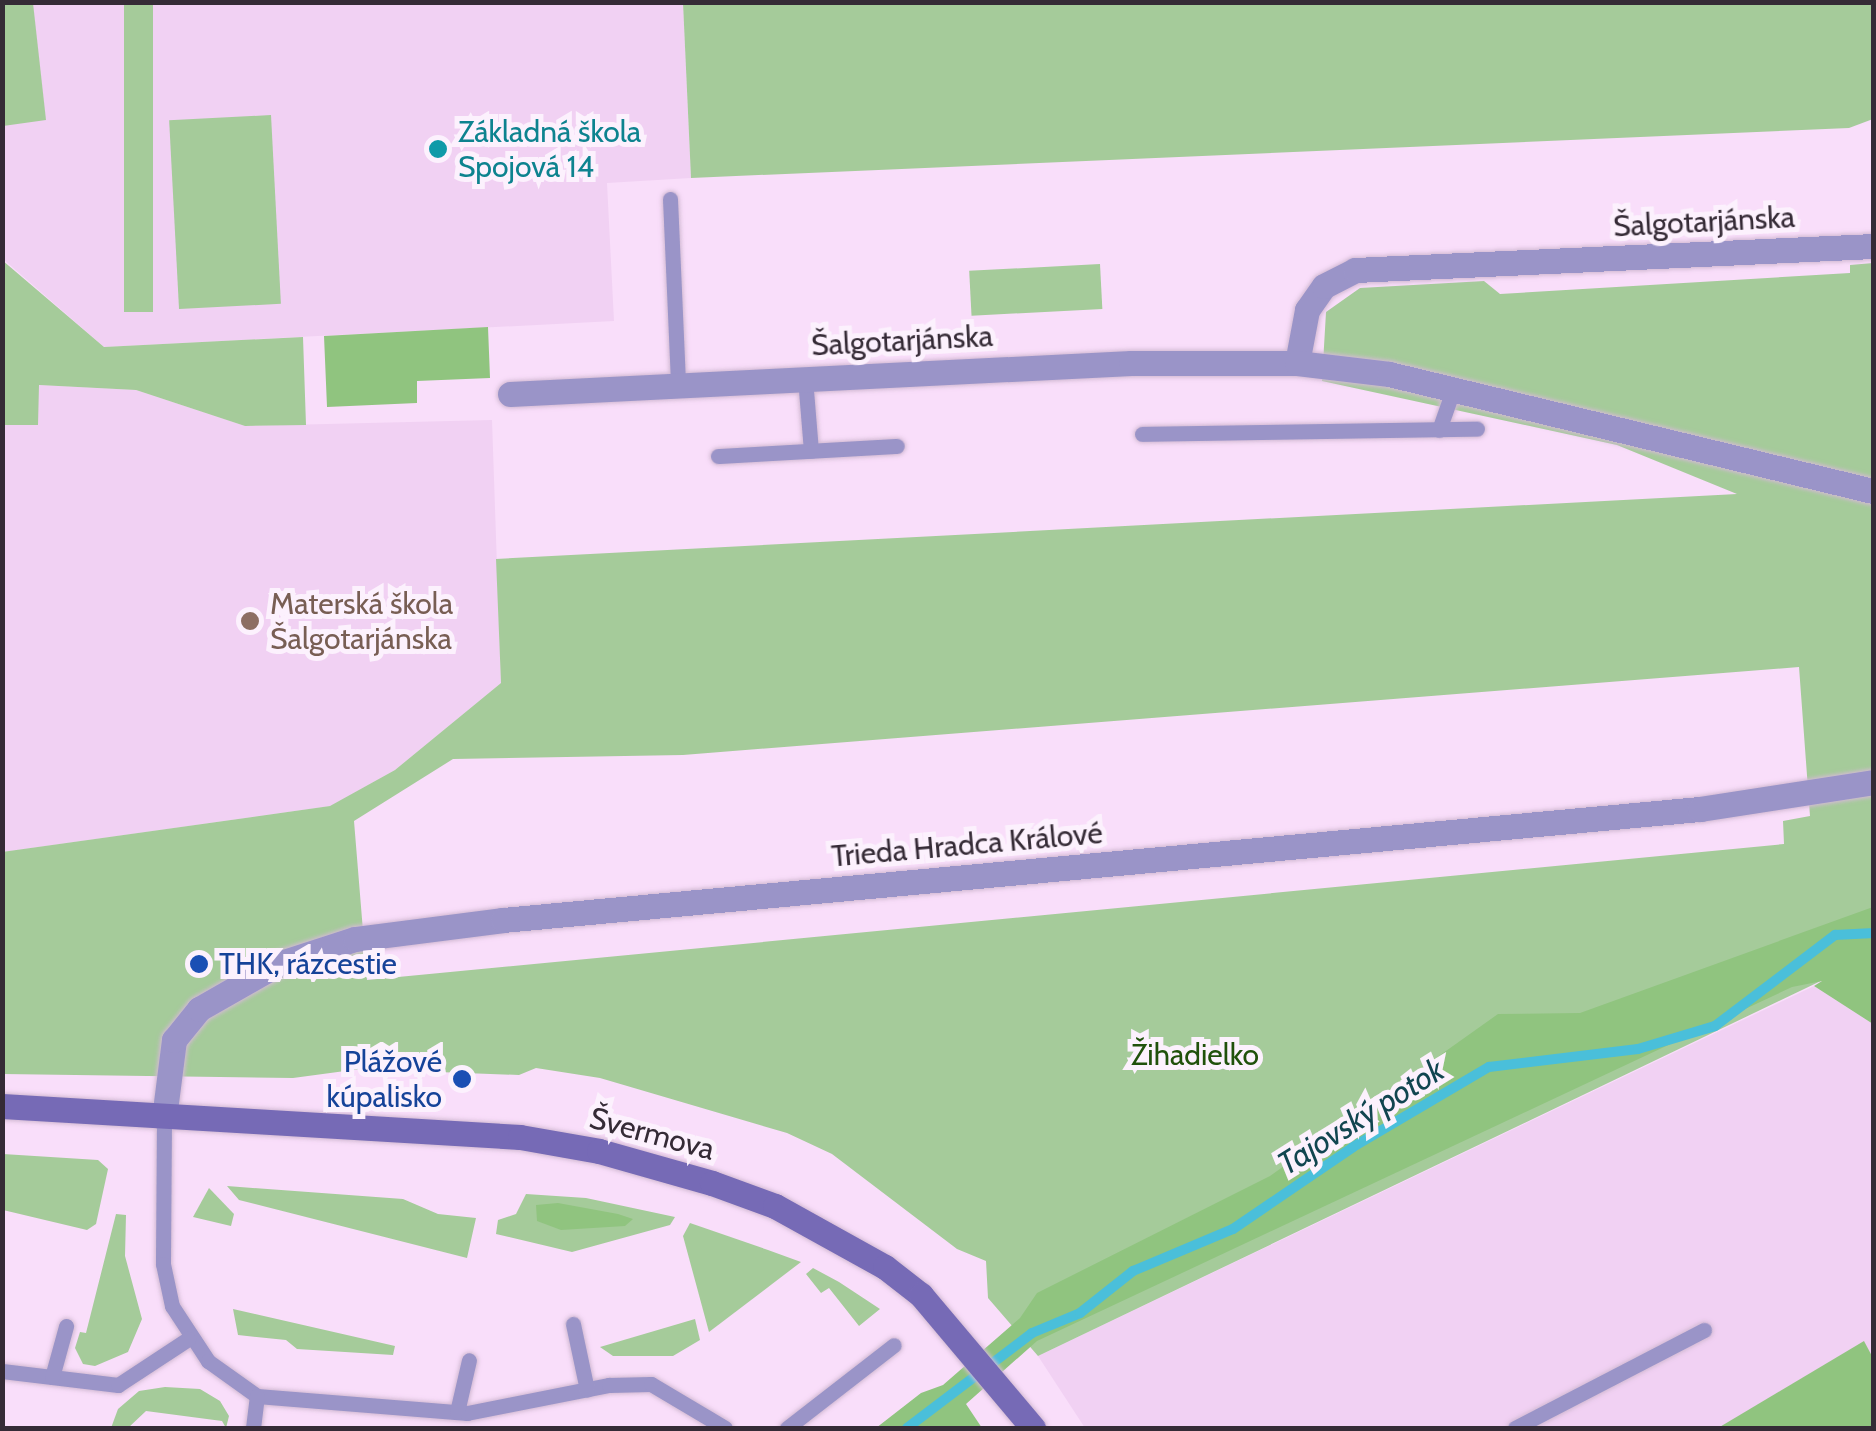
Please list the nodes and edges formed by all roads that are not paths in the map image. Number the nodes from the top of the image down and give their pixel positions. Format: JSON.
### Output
{"nodes":[{"id":1,"x":670,"y":199,"type":"dead end"},
{"id":2,"x":1874,"y":246,"type":"edge"},
{"id":3,"x":1297,"y":363,"type":"junction"},
{"id":4,"x":805,"y":378,"type":"junction"},
{"id":5,"x":678,"y":384,"type":"junction"},
{"id":6,"x":1453,"y":390,"type":"junction"},
{"id":7,"x":510,"y":394,"type":"dead end"},
{"id":8,"x":1439,"y":430,"type":"junction"},
{"id":9,"x":1477,"y":430,"type":"dead end"},
{"id":10,"x":1142,"y":434,"type":"dead end"},
{"id":11,"x":897,"y":446,"type":"dead end"},
{"id":12,"x":811,"y":451,"type":"junction"},
{"id":13,"x":718,"y":456,"type":"dead end"},
{"id":14,"x":1874,"y":491,"type":"edge"},
{"id":15,"x":1874,"y":782,"type":"edge"},
{"id":16,"x":2,"y":1106,"type":"edge"},
{"id":17,"x":164,"y":1118,"type":"junction"},
{"id":18,"x":573,"y":1324,"type":"dead end"},
{"id":19,"x":66,"y":1326,"type":"dead end"},
{"id":20,"x":1704,"y":1330,"type":"dead end"},
{"id":21,"x":188,"y":1339,"type":"junction"},
{"id":22,"x":894,"y":1345,"type":"dead end"},
{"id":23,"x":469,"y":1360,"type":"dead end"},
{"id":24,"x":2,"y":1371,"type":"edge"},
{"id":25,"x":52,"y":1378,"type":"junction"},
{"id":26,"x":588,"y":1390,"type":"junction"},
{"id":27,"x":257,"y":1396,"type":"junction"},
{"id":28,"x":458,"y":1412,"type":"junction"},
{"id":29,"x":253,"y":1428,"type":"edge"},
{"id":30,"x":725,"y":1428,"type":"edge"},
{"id":31,"x":787,"y":1428,"type":"edge"},
{"id":32,"x":1033,"y":1428,"type":"edge"},
{"id":33,"x":1516,"y":1428,"type":"edge"}],
"edges":[{"from":1,"to":5,"type":"lane"},
{"from":2,"to":3,"type":"street","name":"Šalgotarjánska"},
{"from":3,"to":4,"type":"street","name":"Šalgotarjánska"},
{"from":3,"to":6,"type":"street","name":"Šalgotarjánska"},
{"from":4,"to":5,"type":"street","name":"Šalgotarjánska"},
{"from":4,"to":12,"type":"lane"},
{"from":5,"to":7,"type":"street","name":"Šalgotarjánska"},
{"from":6,"to":8,"type":"lane"},
{"from":6,"to":14,"type":"street","name":"Šalgotarjánska"},
{"from":8,"to":9,"type":"lane"},
{"from":8,"to":10,"type":"lane"},
{"from":11,"to":12,"type":"lane"},
{"from":12,"to":13,"type":"lane"},
{"from":15,"to":17,"type":"street","name":"Trieda Hradca Králové"},
{"from":16,"to":17,"type":"street","name":"Švermova"},
{"from":17,"to":21,"type":"lane"},
{"from":17,"to":32,"type":"street","name":"Švermova"},
{"from":18,"to":26,"type":"lane"},
{"from":19,"to":25,"type":"lane"},
{"from":20,"to":33,"type":"lane"},
{"from":21,"to":25,"type":"lane"},
{"from":21,"to":27,"type":"lane"},
{"from":22,"to":31,"type":"lane"},
{"from":23,"to":28,"type":"lane"},
{"from":24,"to":25,"type":"lane"},
{"from":26,"to":28,"type":"lane"},
{"from":26,"to":30,"type":"lane"},
{"from":27,"to":28,"type":"lane"},
{"from":27,"to":29,"type":"lane"}]}
